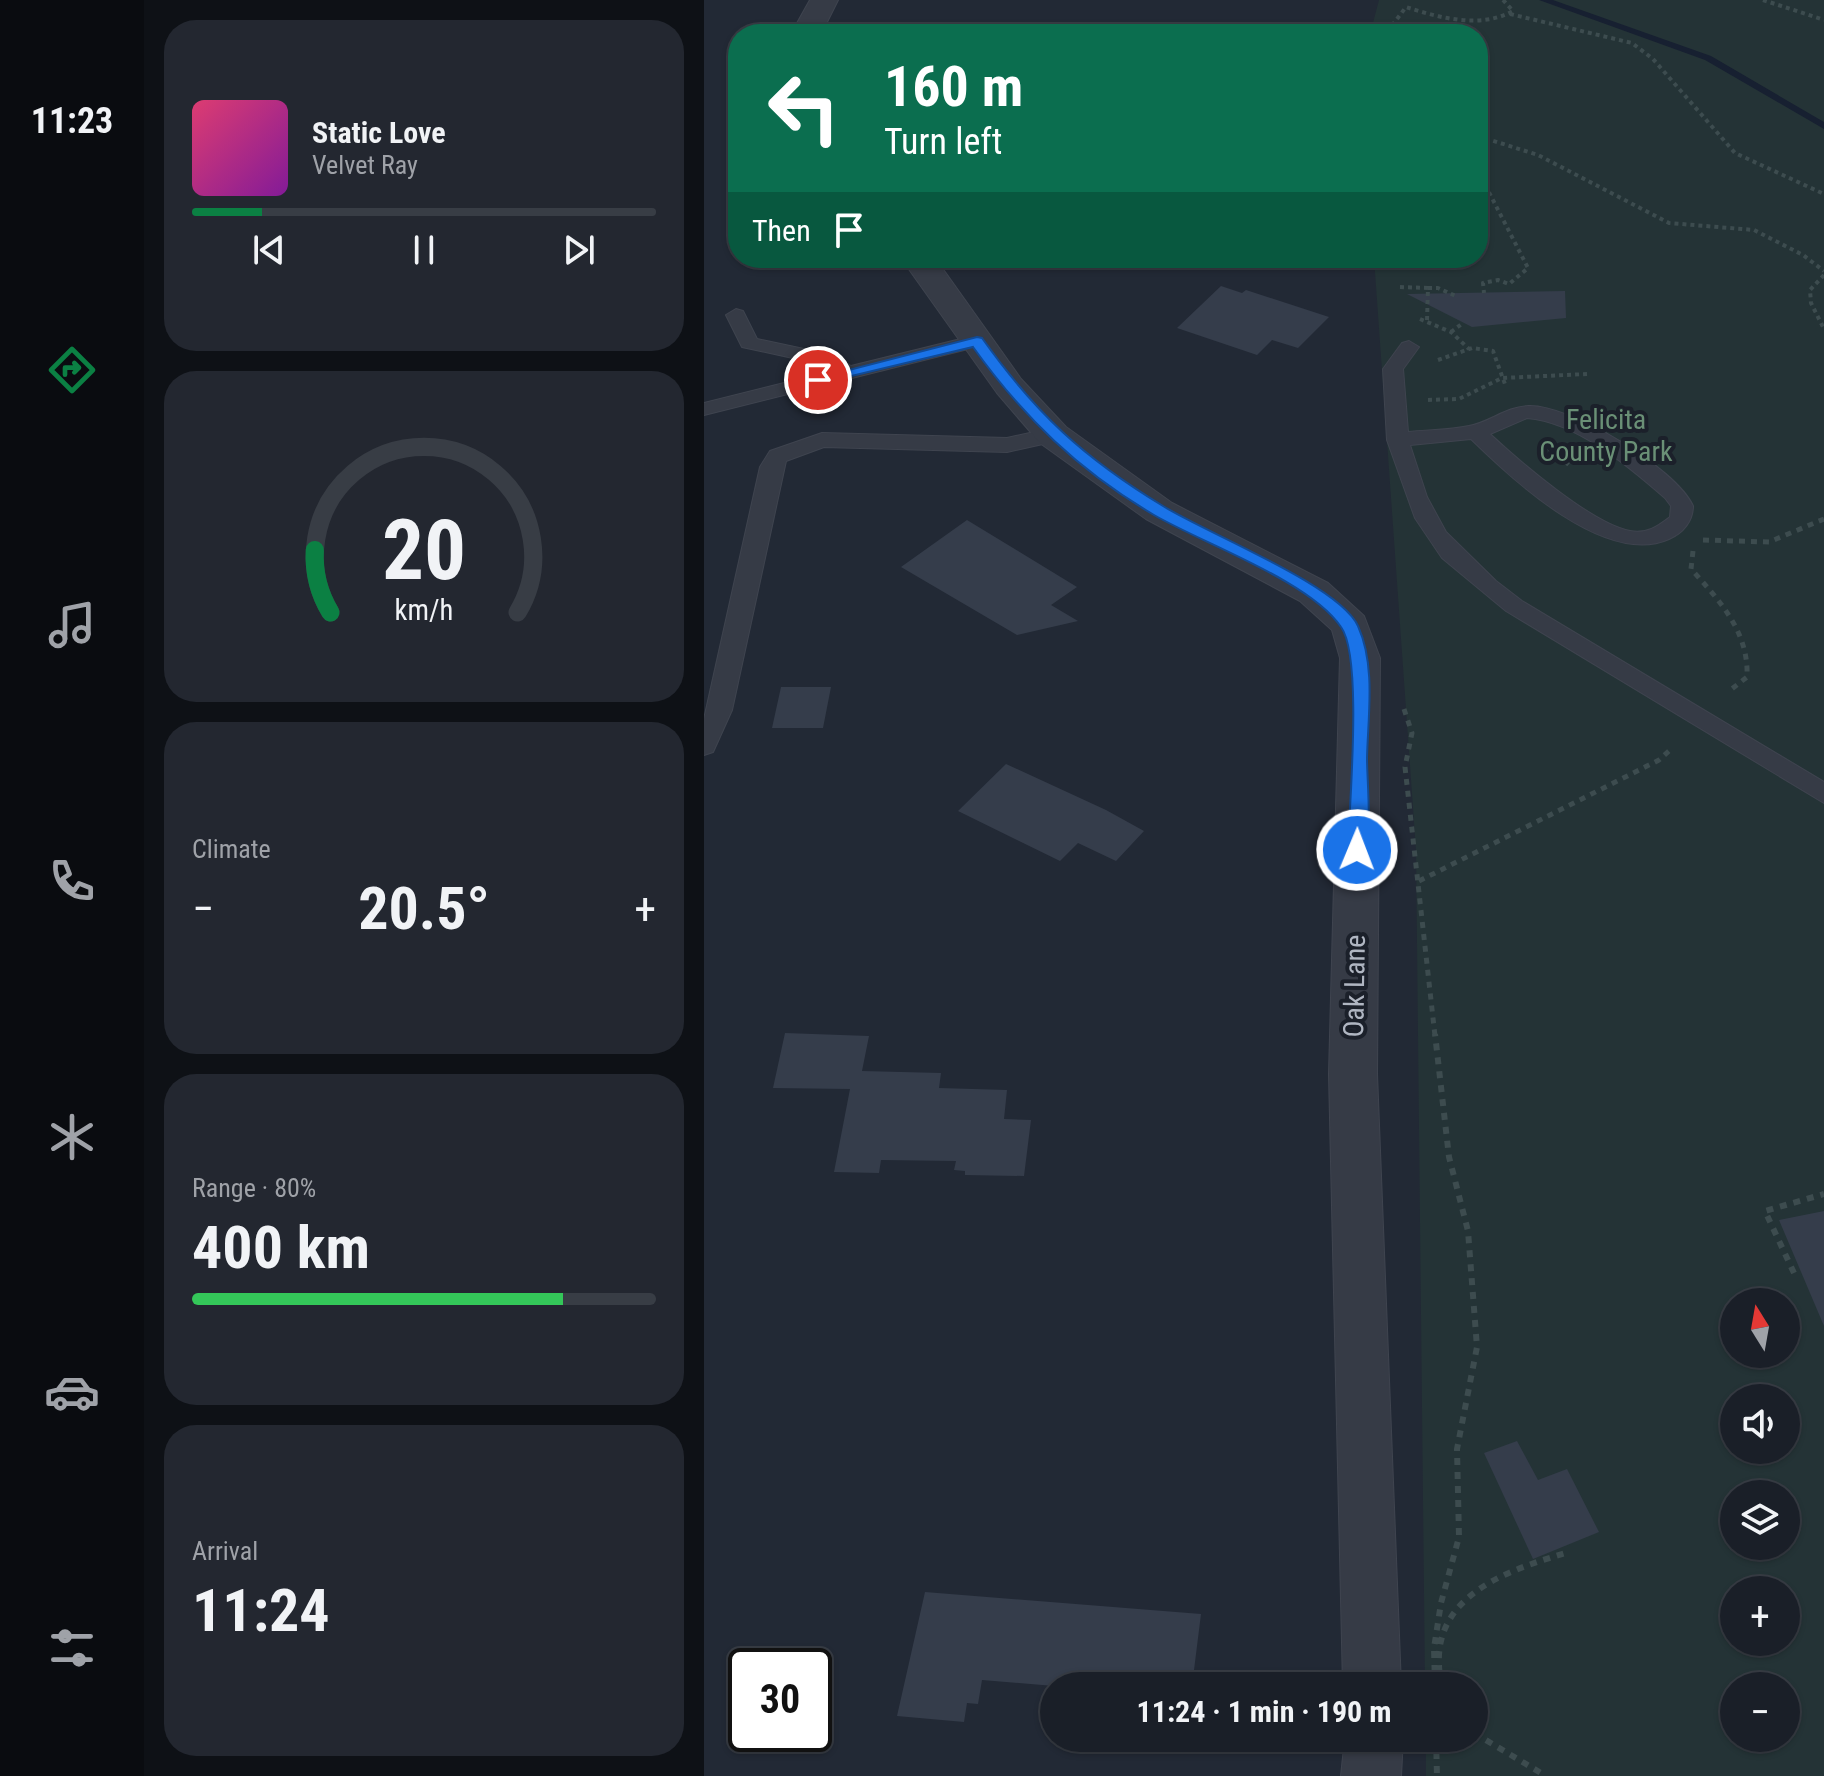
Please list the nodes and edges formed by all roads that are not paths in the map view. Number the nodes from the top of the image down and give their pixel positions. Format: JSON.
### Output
{"nodes":[{"id":1,"x":824,"y":0,"type":"edge"},
{"id":2,"x":811,"y":24,"type":"edge"},
{"id":3,"x":925,"y":268,"type":"edge"},
{"id":4,"x":736,"y":315,"type":"dead end"},
{"id":5,"x":977,"y":341,"type":"junction"},
{"id":6,"x":1409,"y":347,"type":"dead end"},
{"id":7,"x":846,"y":372,"type":"junction"},
{"id":8,"x":704,"y":409,"type":"edge"},
{"id":9,"x":1476,"y":432,"type":"junction"},
{"id":10,"x":1053,"y":435,"type":"junction"},
{"id":11,"x":1398,"y":440,"type":"junction"},
{"id":12,"x":704,"y":746,"type":"edge"},
{"id":13,"x":1824,"y":794,"type":"edge"},
{"id":14,"x":1372,"y":1672,"type":"edge"},
{"id":15,"x":1373,"y":1752,"type":"edge"},
{"id":16,"x":1371,"y":1776,"type":"edge"}],
"edges":[{"from":1,"to":2,"type":"street"},
{"from":3,"to":5,"type":"street","name":"Oak Lane"},
{"from":4,"to":7,"type":"lane"},
{"from":5,"to":7,"type":"lane"},
{"from":5,"to":10,"type":"street","name":"Oak Lane"},
{"from":6,"to":11,"type":"lane"},
{"from":7,"to":8,"type":"lane"},
{"from":9,"to":9,"type":"lane"},
{"from":9,"to":11,"type":"lane"},
{"from":10,"to":12,"type":"lane"},
{"from":10,"to":14,"type":"street","name":"Oak Lane"},
{"from":11,"to":13,"type":"lane"},
{"from":15,"to":16,"type":"street"}]}
